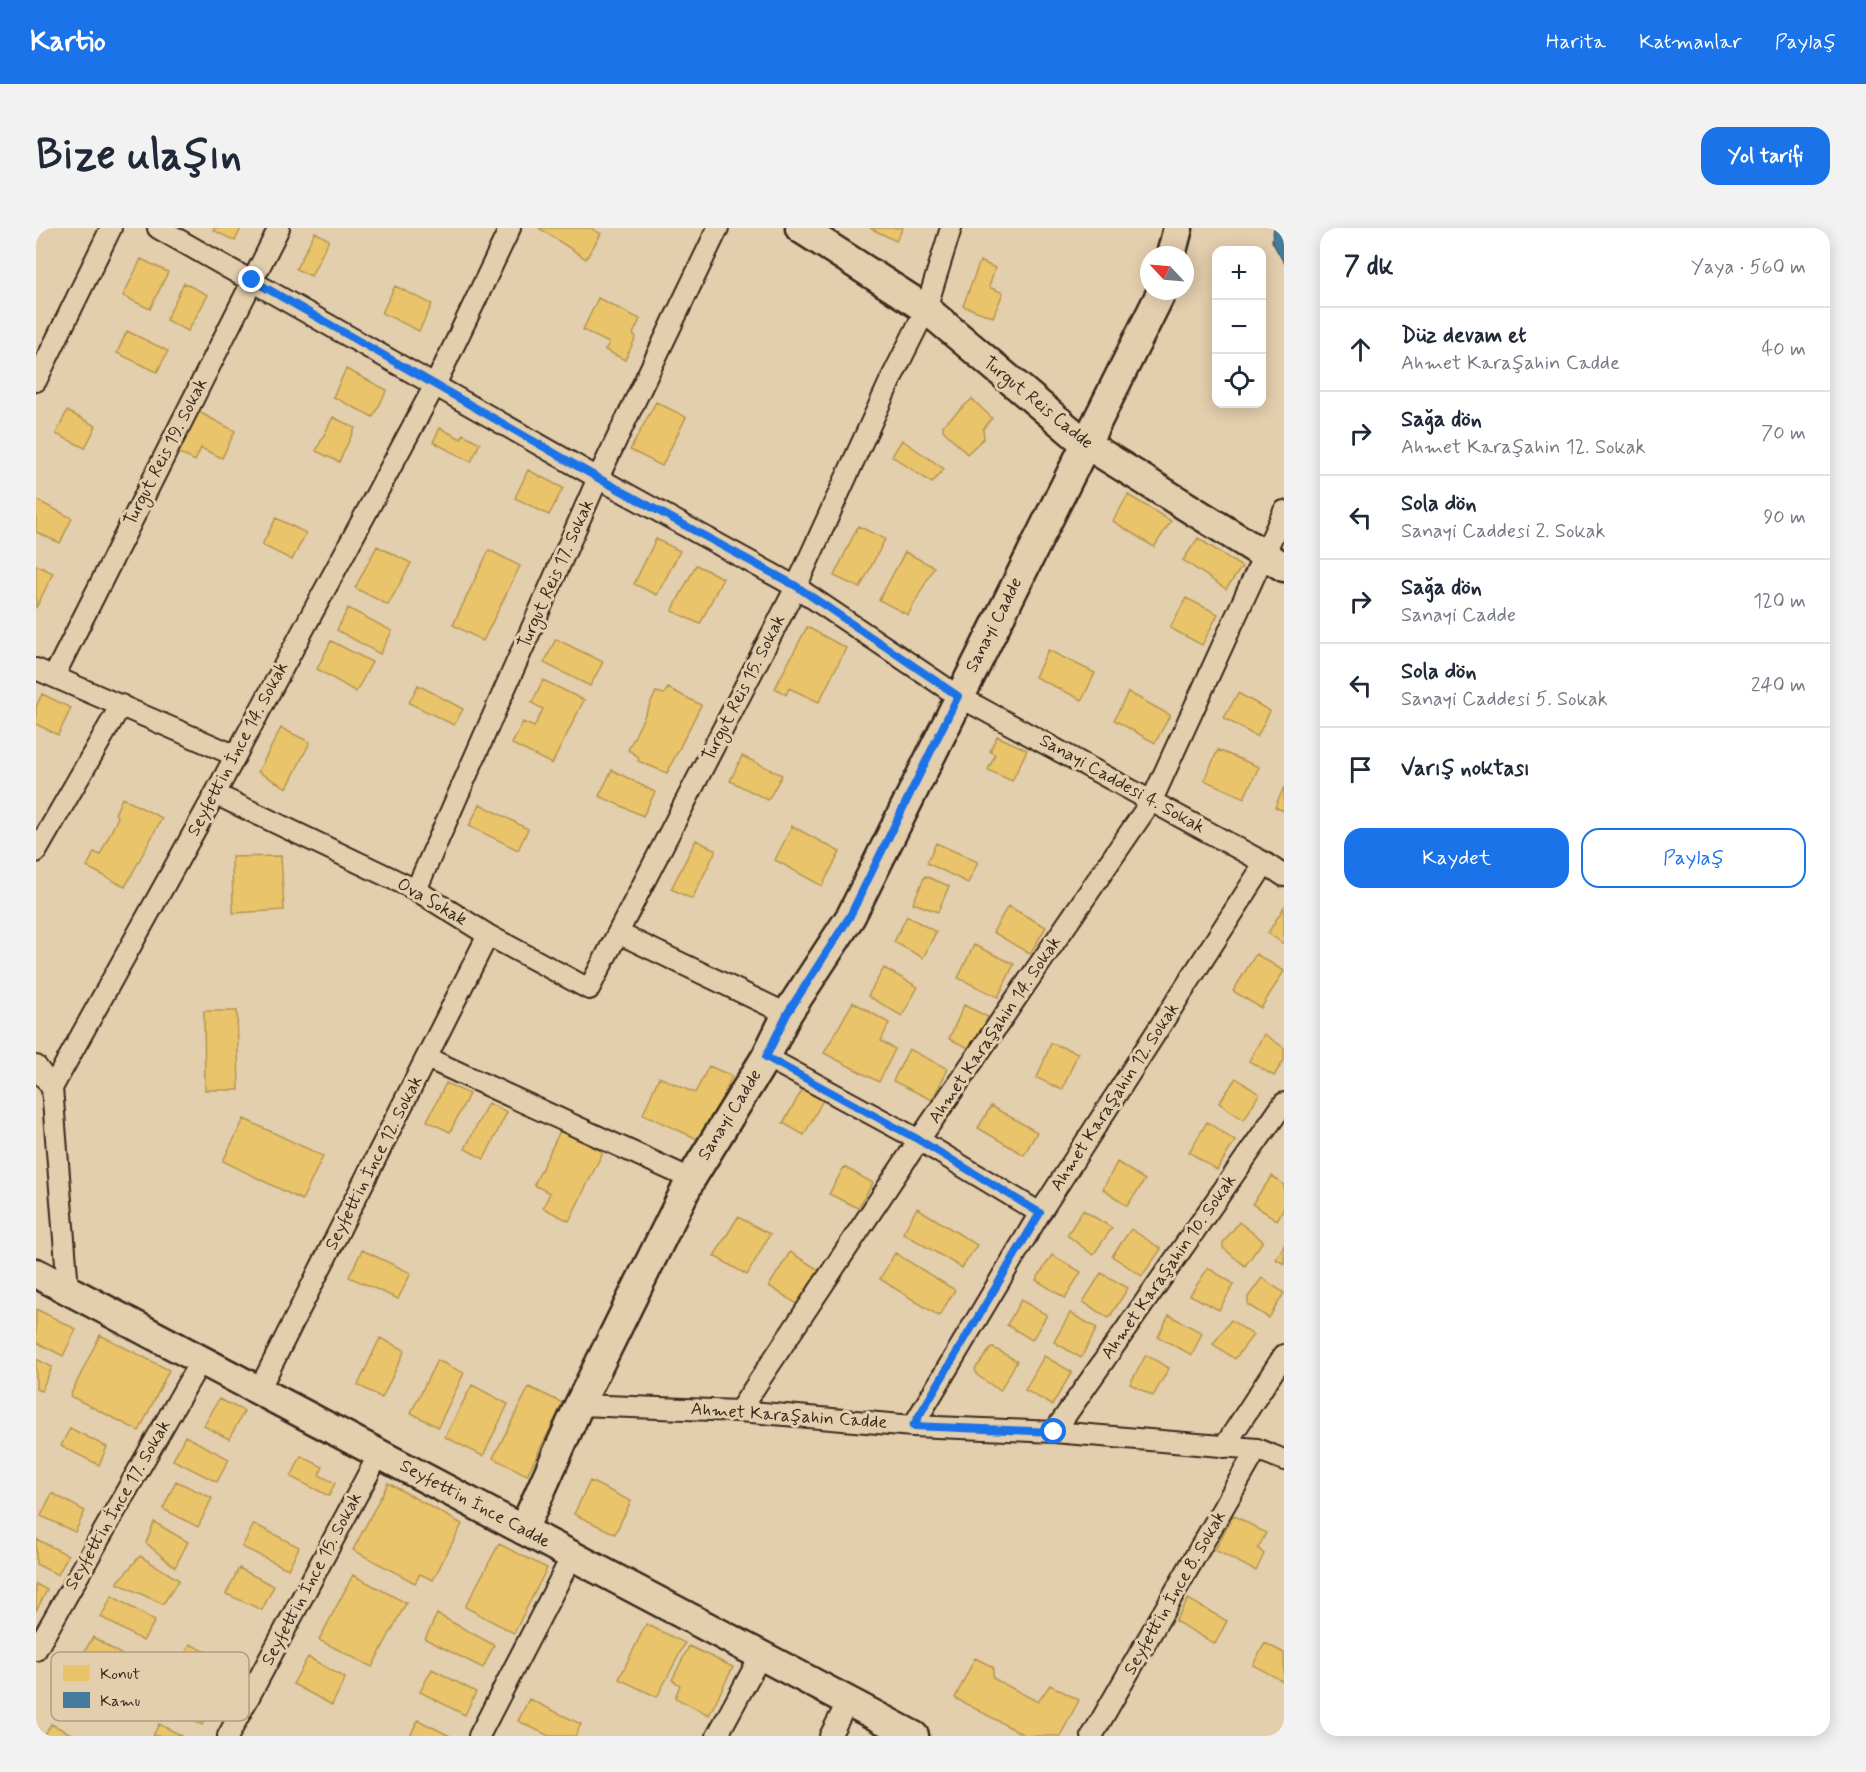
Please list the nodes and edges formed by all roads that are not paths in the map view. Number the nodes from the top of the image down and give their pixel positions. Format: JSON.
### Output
{"nodes":[{"id":1,"x":111,"y":228,"type":"edge"},
{"id":2,"x":158,"y":228,"type":"edge"},
{"id":3,"x":279,"y":228,"type":"edge"},
{"id":4,"x":510,"y":228,"type":"edge"},
{"id":5,"x":718,"y":228,"type":"edge"},
{"id":6,"x":800,"y":228,"type":"edge"},
{"id":7,"x":951,"y":228,"type":"edge"},
{"id":8,"x":1178,"y":228,"type":"edge"},
{"id":9,"x":1173,"y":246,"type":"edge"},
{"id":10,"x":252,"y":280,"type":"junction"},
{"id":11,"x":1158,"y":300,"type":"edge"},
{"id":12,"x":926,"y":309,"type":"junction"},
{"id":13,"x":36,"y":381,"type":"edge"},
{"id":14,"x":436,"y":384,"type":"junction"},
{"id":15,"x":1086,"y":444,"type":"junction"},
{"id":16,"x":598,"y":478,"type":"junction"},
{"id":17,"x":1284,"y":511,"type":"edge"},
{"id":18,"x":1274,"y":561,"type":"edge"},
{"id":19,"x":796,"y":586,"type":"junction"},
{"id":20,"x":45,"y":673,"type":"edge"},
{"id":21,"x":958,"y":696,"type":"junction"},
{"id":22,"x":121,"y":705,"type":"junction"},
{"id":23,"x":234,"y":755,"type":"junction"},
{"id":24,"x":215,"y":794,"type":"junction"},
{"id":25,"x":1152,"y":800,"type":"junction"},
{"id":26,"x":36,"y":852,"type":"edge"},
{"id":27,"x":1265,"y":863,"type":"junction"},
{"id":28,"x":1284,"y":876,"type":"edge"},
{"id":29,"x":416,"y":890,"type":"junction"},
{"id":30,"x":618,"y":933,"type":"junction"},
{"id":31,"x":488,"y":935,"type":"junction"},
{"id":32,"x":787,"y":1014,"type":"junction"},
{"id":33,"x":766,"y":1057,"type":"junction"},
{"id":34,"x":427,"y":1058,"type":"junction"},
{"id":35,"x":36,"y":1066,"type":"edge"},
{"id":36,"x":52,"y":1088,"type":"junction"},
{"id":37,"x":1284,"y":1103,"type":"edge"},
{"id":38,"x":919,"y":1140,"type":"junction"},
{"id":39,"x":691,"y":1179,"type":"junction"},
{"id":40,"x":1040,"y":1213,"type":"junction"},
{"id":41,"x":36,"y":1273,"type":"edge"},
{"id":42,"x":68,"y":1289,"type":"junction"},
{"id":43,"x":1284,"y":1355,"type":"edge"},
{"id":44,"x":201,"y":1360,"type":"junction"},
{"id":45,"x":259,"y":1390,"type":"junction"},
{"id":46,"x":579,"y":1405,"type":"junction"},
{"id":47,"x":739,"y":1411,"type":"junction"},
{"id":48,"x":913,"y":1426,"type":"junction"},
{"id":49,"x":1054,"y":1432,"type":"junction"},
{"id":50,"x":1224,"y":1447,"type":"junction"},
{"id":51,"x":1257,"y":1449,"type":"junction"},
{"id":52,"x":379,"y":1454,"type":"junction"},
{"id":53,"x":1284,"y":1460,"type":"edge"},
{"id":54,"x":523,"y":1530,"type":"junction"},
{"id":55,"x":572,"y":1556,"type":"junction"},
{"id":56,"x":36,"y":1650,"type":"edge"},
{"id":57,"x":761,"y":1655,"type":"junction"},
{"id":58,"x":249,"y":1697,"type":"edge"},
{"id":59,"x":848,"y":1701,"type":"junction"},
{"id":60,"x":236,"y":1721,"type":"edge"},
{"id":61,"x":228,"y":1736,"type":"edge"},
{"id":62,"x":479,"y":1736,"type":"edge"},
{"id":63,"x":717,"y":1736,"type":"edge"},
{"id":64,"x":830,"y":1736,"type":"edge"},
{"id":65,"x":914,"y":1736,"type":"edge"},
{"id":66,"x":1092,"y":1736,"type":"edge"}],
"edges":[{"from":1,"to":13,"type":"street"},
{"from":2,"to":10,"type":"street","name":"Sanayi Caddesi 4. Sokak"},
{"from":3,"to":10,"type":"street","name":"Turgut Reis 19. Sokak"},
{"from":4,"to":14,"type":"street","name":"Seyfettin İnce 14. Sokak"},
{"from":5,"to":16,"type":"street","name":"Turgut Reis 17. Sokak"},
{"from":6,"to":12,"type":"street","name":"Turgut Reis Cadde"},
{"from":7,"to":12,"type":"street","name":"Turgut Reis 15. Sokak"},
{"from":8,"to":9,"type":"street"},
{"from":10,"to":14,"type":"street","name":"Sanayi Caddesi 4. Sokak"},
{"from":10,"to":20,"type":"street","name":"Turgut Reis 19. Sokak"},
{"from":11,"to":15,"type":"street","name":"Sanayi Cadde"},
{"from":12,"to":15,"type":"street","name":"Turgut Reis Cadde"},
{"from":12,"to":19,"type":"street","name":"Turgut Reis 15. Sokak"},
{"from":14,"to":16,"type":"street","name":"Sanayi Caddesi 4. Sokak"},
{"from":14,"to":23,"type":"street","name":"Seyfettin İnce 14. Sokak"},
{"from":15,"to":18,"type":"street","name":"Turgut Reis Cadde"},
{"from":15,"to":21,"type":"street","name":"Sanayi Cadde"},
{"from":16,"to":19,"type":"street","name":"Sanayi Caddesi 4. Sokak"},
{"from":16,"to":29,"type":"street","name":"Turgut Reis 17. Sokak"},
{"from":17,"to":18,"type":"street","name":"Ahmet Karaşahin 14. Sokak"},
{"from":18,"to":25,"type":"street","name":"Ahmet Karaşahin 14. Sokak"},
{"from":19,"to":21,"type":"street","name":"Sanayi Caddesi 4. Sokak"},
{"from":19,"to":30,"type":"street","name":"Turgut Reis 15. Sokak"},
{"from":20,"to":22,"type":"street"},
{"from":21,"to":25,"type":"street","name":"Sanayi Caddesi 4. Sokak"},
{"from":21,"to":32,"type":"street","name":"Sanayi Cadde"},
{"from":22,"to":23,"type":"street"},
{"from":22,"to":26,"type":"street"},
{"from":23,"to":24,"type":"street","name":"Seyfettin İnce 14. Sokak"},
{"from":24,"to":29,"type":"street","name":"Ova Sokak"},
{"from":24,"to":36,"type":"street","name":"Seyfettin İnce 14. Sokak"},
{"from":25,"to":27,"type":"street","name":"Sanayi Caddesi 4. Sokak"},
{"from":25,"to":38,"type":"street","name":"Ahmet Karaşahin 14. Sokak"},
{"from":27,"to":28,"type":"street","name":"Sanayi Caddesi 4. Sokak"},
{"from":27,"to":40,"type":"street","name":"Ahmet Karaşahin 12. Sokak"},
{"from":29,"to":31,"type":"street","name":"Ova Sokak"},
{"from":30,"to":31,"type":"street","name":"Ova Sokak"},
{"from":30,"to":32,"type":"street"},
{"from":31,"to":34,"type":"street","name":"Seyfettin İnce 12. Sokak"},
{"from":32,"to":33,"type":"street","name":"Sanayi Cadde"},
{"from":33,"to":38,"type":"street"},
{"from":33,"to":39,"type":"street","name":"Sanayi Cadde"},
{"from":34,"to":39,"type":"street"},
{"from":34,"to":45,"type":"street","name":"Seyfettin İnce 12. Sokak"},
{"from":35,"to":36,"type":"street"},
{"from":36,"to":42,"type":"street"},
{"from":37,"to":49,"type":"street","name":"Ahmet Karaşahin 10. Sokak"},
{"from":38,"to":40,"type":"street"},
{"from":38,"to":47,"type":"street","name":"Ahmet Karaşahin 14. Sokak"},
{"from":39,"to":46,"type":"street","name":"Sanayi Cadde"},
{"from":40,"to":48,"type":"street","name":"Ahmet Karaşahin 12. Sokak"},
{"from":41,"to":42,"type":"street","name":"Seyfettin İnce Cadde"},
{"from":42,"to":44,"type":"street","name":"Seyfettin İnce Cadde"},
{"from":43,"to":50,"type":"street"},
{"from":44,"to":45,"type":"street","name":"Seyfettin İnce Cadde"},
{"from":44,"to":56,"type":"street","name":"Seyfettin İnce 17. Sokak"},
{"from":45,"to":52,"type":"street","name":"Seyfettin İnce Cadde"},
{"from":46,"to":47,"type":"street","name":"Ahmet Karaşahin Cadde"},
{"from":46,"to":54,"type":"street","name":"Sanayi Cadde"},
{"from":47,"to":48,"type":"street","name":"Ahmet Karaşahin Cadde"},
{"from":48,"to":49,"type":"street","name":"Ahmet Karaşahin Cadde"},
{"from":49,"to":50,"type":"street","name":"Ahmet Karaşahin Cadde"},
{"from":50,"to":51,"type":"street","name":"Ahmet Karaşahin Cadde"},
{"from":51,"to":53,"type":"street","name":"Ahmet Karaşahin Cadde"},
{"from":51,"to":66,"type":"street","name":"Seyfettin İnce 8. Sokak"},
{"from":52,"to":54,"type":"street","name":"Seyfettin İnce Cadde"},
{"from":52,"to":58,"type":"street","name":"Seyfettin İnce 15. Sokak"},
{"from":54,"to":55,"type":"street","name":"Seyfettin İnce Cadde"},
{"from":55,"to":57,"type":"street","name":"Seyfettin İnce Cadde"},
{"from":55,"to":62,"type":"street"},
{"from":57,"to":59,"type":"street","name":"Seyfettin İnce Cadde"},
{"from":57,"to":63,"type":"street"},
{"from":59,"to":64,"type":"street"},
{"from":59,"to":65,"type":"street","name":"Seyfettin İnce Cadde"},
{"from":60,"to":61,"type":"street","name":"Seyfettin İnce 15. Sokak"}]}
